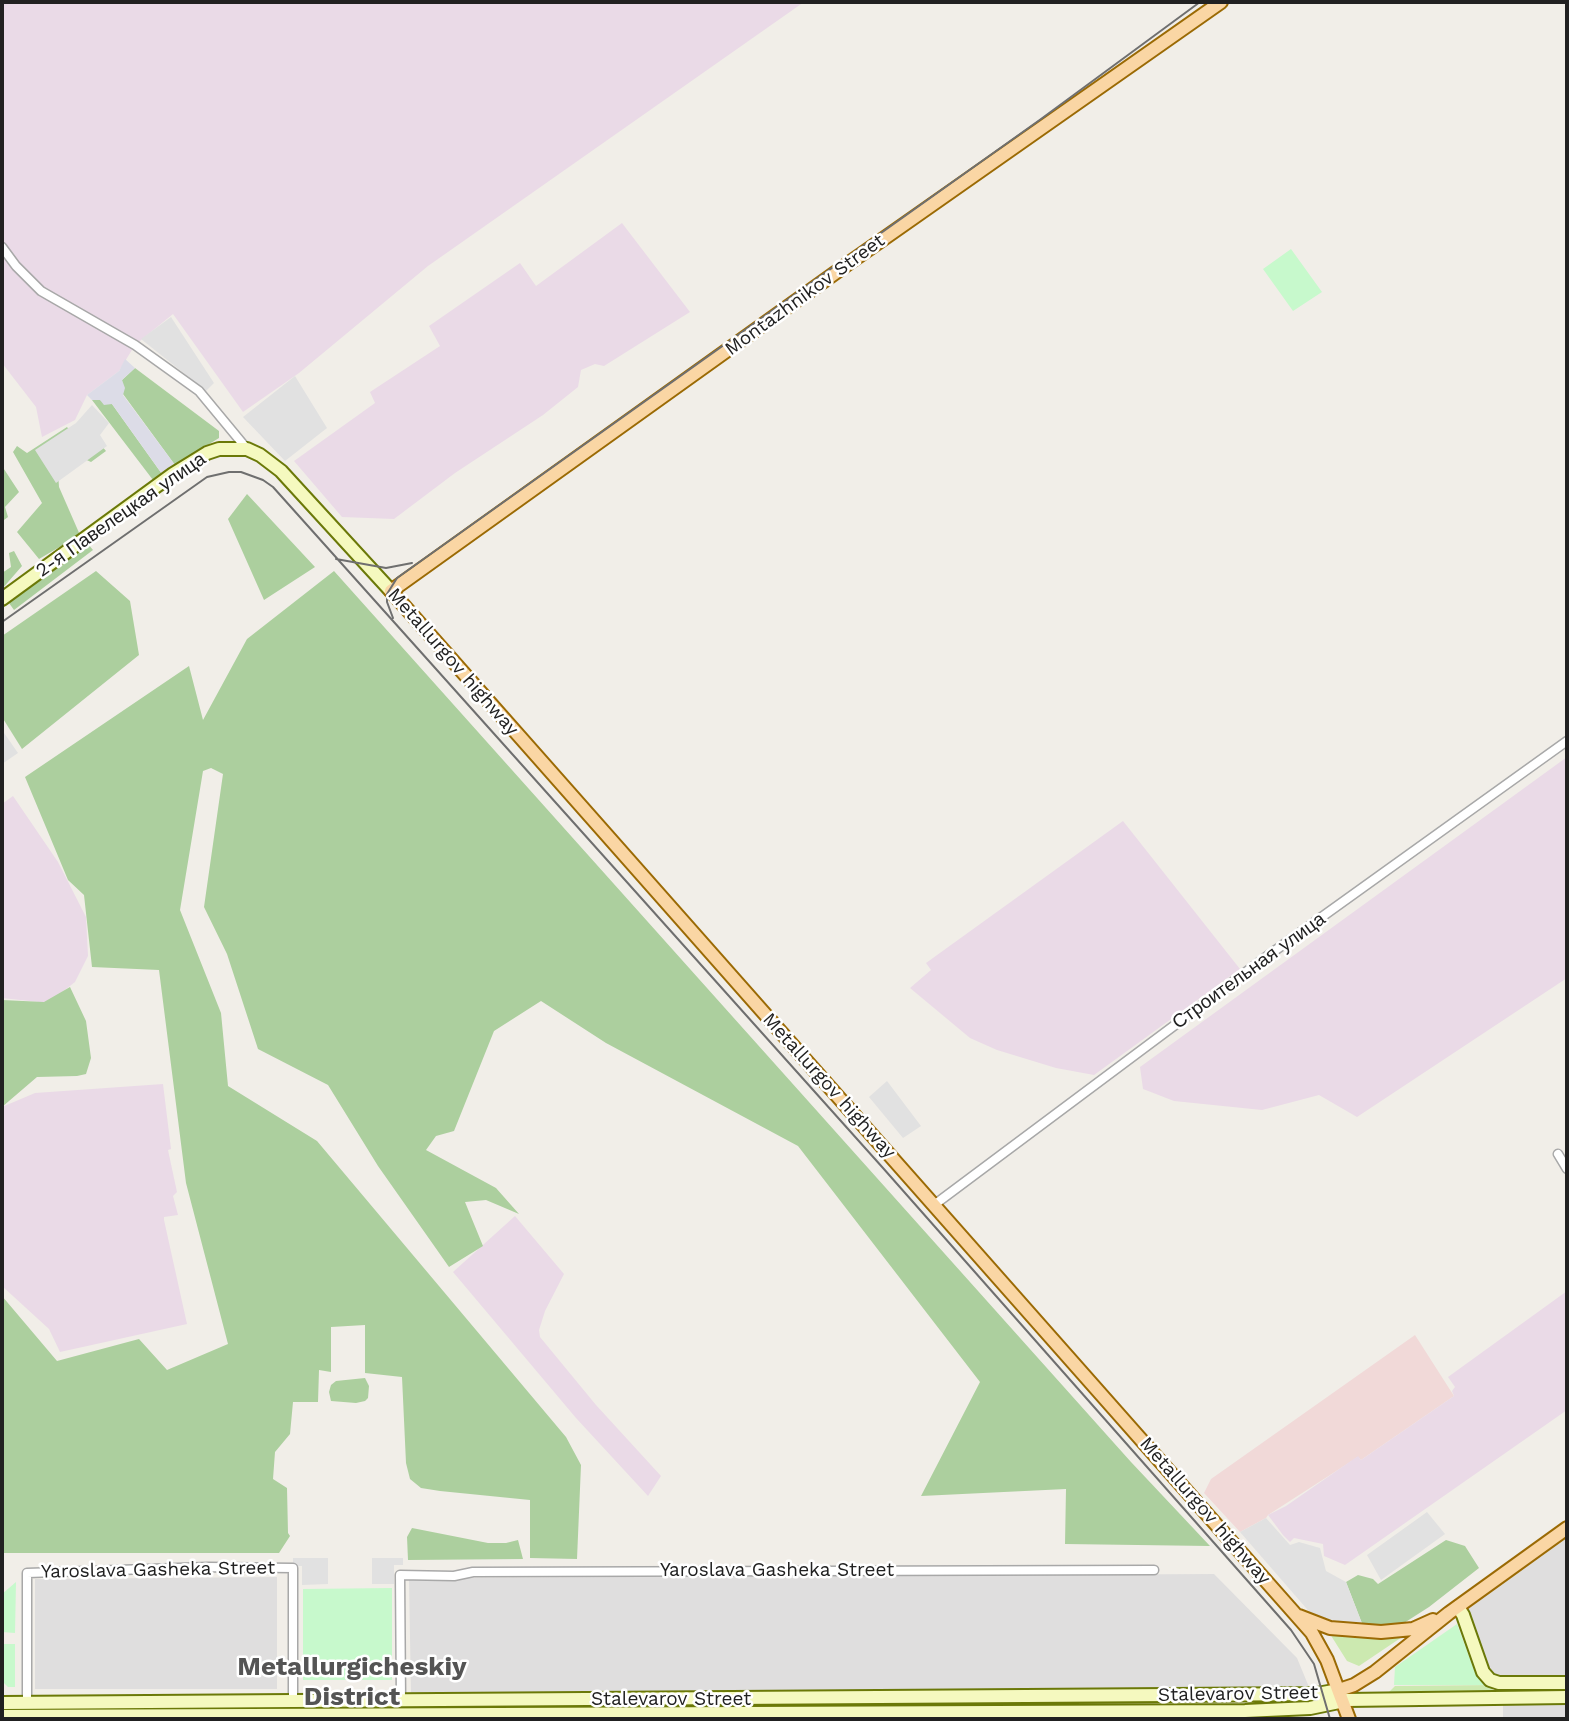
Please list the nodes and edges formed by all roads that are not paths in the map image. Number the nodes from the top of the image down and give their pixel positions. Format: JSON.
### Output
{"nodes":[{"id":1,"x":1222,"y":2,"type":"edge"},
{"id":2,"x":2,"y":247,"type":"edge"},
{"id":3,"x":247,"y":449,"type":"junction"},
{"id":4,"x":391,"y":591,"type":"junction"},
{"id":5,"x":2,"y":599,"type":"edge"},
{"id":6,"x":1567,"y":741,"type":"edge"},
{"id":7,"x":1558,"y":1154,"type":"dead end"},
{"id":8,"x":1567,"y":1169,"type":"edge"},
{"id":9,"x":934,"y":1205,"type":"junction"},
{"id":10,"x":1567,"y":1528,"type":"edge"},
{"id":11,"x":1154,"y":1570,"type":"dead end"},
{"id":12,"x":1453,"y":1610,"type":"junction"},
{"id":13,"x":1294,"y":1614,"type":"junction"},
{"id":14,"x":1499,"y":1683,"type":"junction"},
{"id":15,"x":1567,"y":1683,"type":"edge"},
{"id":16,"x":1292,"y":1694,"type":"junction"},
{"id":17,"x":1140,"y":1695,"type":"junction"},
{"id":18,"x":1343,"y":1697,"type":"junction"},
{"id":19,"x":1567,"y":1697,"type":"edge"},
{"id":20,"x":821,"y":1698,"type":"junction"},
{"id":21,"x":1494,"y":1698,"type":"junction"},
{"id":22,"x":2,"y":1703,"type":"edge"},
{"id":23,"x":27,"y":1703,"type":"junction"},
{"id":24,"x":401,"y":1711,"type":"edge"},
{"id":25,"x":293,"y":1712,"type":"edge"},
{"id":26,"x":1294,"y":1714,"type":"edge"},
{"id":27,"x":1042,"y":1715,"type":"edge"},
{"id":28,"x":1140,"y":1715,"type":"edge"},
{"id":29,"x":2,"y":1716,"type":"edge"},
{"id":30,"x":821,"y":1716,"type":"edge"},
{"id":31,"x":1349,"y":1719,"type":"edge"}],
"edges":[{"from":1,"to":4,"type":"main road","name":"Montazhnikov Street"},
{"from":2,"to":3,"type":"street"},
{"from":3,"to":4,"type":"main road","name":"Metallurgov highway"},
{"from":3,"to":5,"type":"main road","name":"2-я Павелецкая улица"},
{"from":4,"to":9,"type":"main road","name":"Metallurgov highway"},
{"from":6,"to":9,"type":"street","name":"Строительная улица"},
{"from":7,"to":8,"type":"street"},
{"from":9,"to":13,"type":"main road","name":"Metallurgov highway"},
{"from":10,"to":12,"type":"main road"},
{"from":11,"to":24,"type":"street","name":"Yaroslava Gasheka Street"},
{"from":12,"to":13,"type":"main road"},
{"from":12,"to":14,"type":"main road"},
{"from":12,"to":18,"type":"main road"},
{"from":13,"to":18,"type":"main road","name":"Metallurgov highway"},
{"from":14,"to":15,"type":"main road"},
{"from":14,"to":21,"type":"main road"},
{"from":16,"to":17,"type":"main road","name":"Stalevarov Street"},
{"from":16,"to":18,"type":"main road","name":"Stalevarov Street"},
{"from":16,"to":26,"type":"main road"},
{"from":17,"to":20,"type":"main road","name":"Stalevarov Street"},
{"from":17,"to":28,"type":"main road"},
{"from":18,"to":21,"type":"main road","name":"Stalevarov Street"},
{"from":18,"to":26,"type":"main road","name":"Stalevarov Street"},
{"from":18,"to":31,"type":"main road","name":"Metallurgov highway"},
{"from":19,"to":21,"type":"main road","name":"Stalevarov Street"},
{"from":20,"to":24,"type":"main road","name":"Stalevarov Street"},
{"from":20,"to":30,"type":"main road"},
{"from":22,"to":23,"type":"main road","name":"Stalevarov Street"},
{"from":23,"to":25,"type":"main road","name":"Stalevarov Street"},
{"from":23,"to":25,"type":"street","name":"Yaroslava Gasheka Street"},
{"from":24,"to":25,"type":"main road","name":"Stalevarov Street"},
{"from":24,"to":30,"type":"main road","name":"Stalevarov Street"},
{"from":25,"to":29,"type":"main road","name":"Stalevarov Street"},
{"from":26,"to":28,"type":"main road","name":"Stalevarov Street"},
{"from":27,"to":28,"type":"main road","name":"Stalevarov Street"},
{"from":27,"to":30,"type":"main road","name":"Stalevarov Street"}]}
